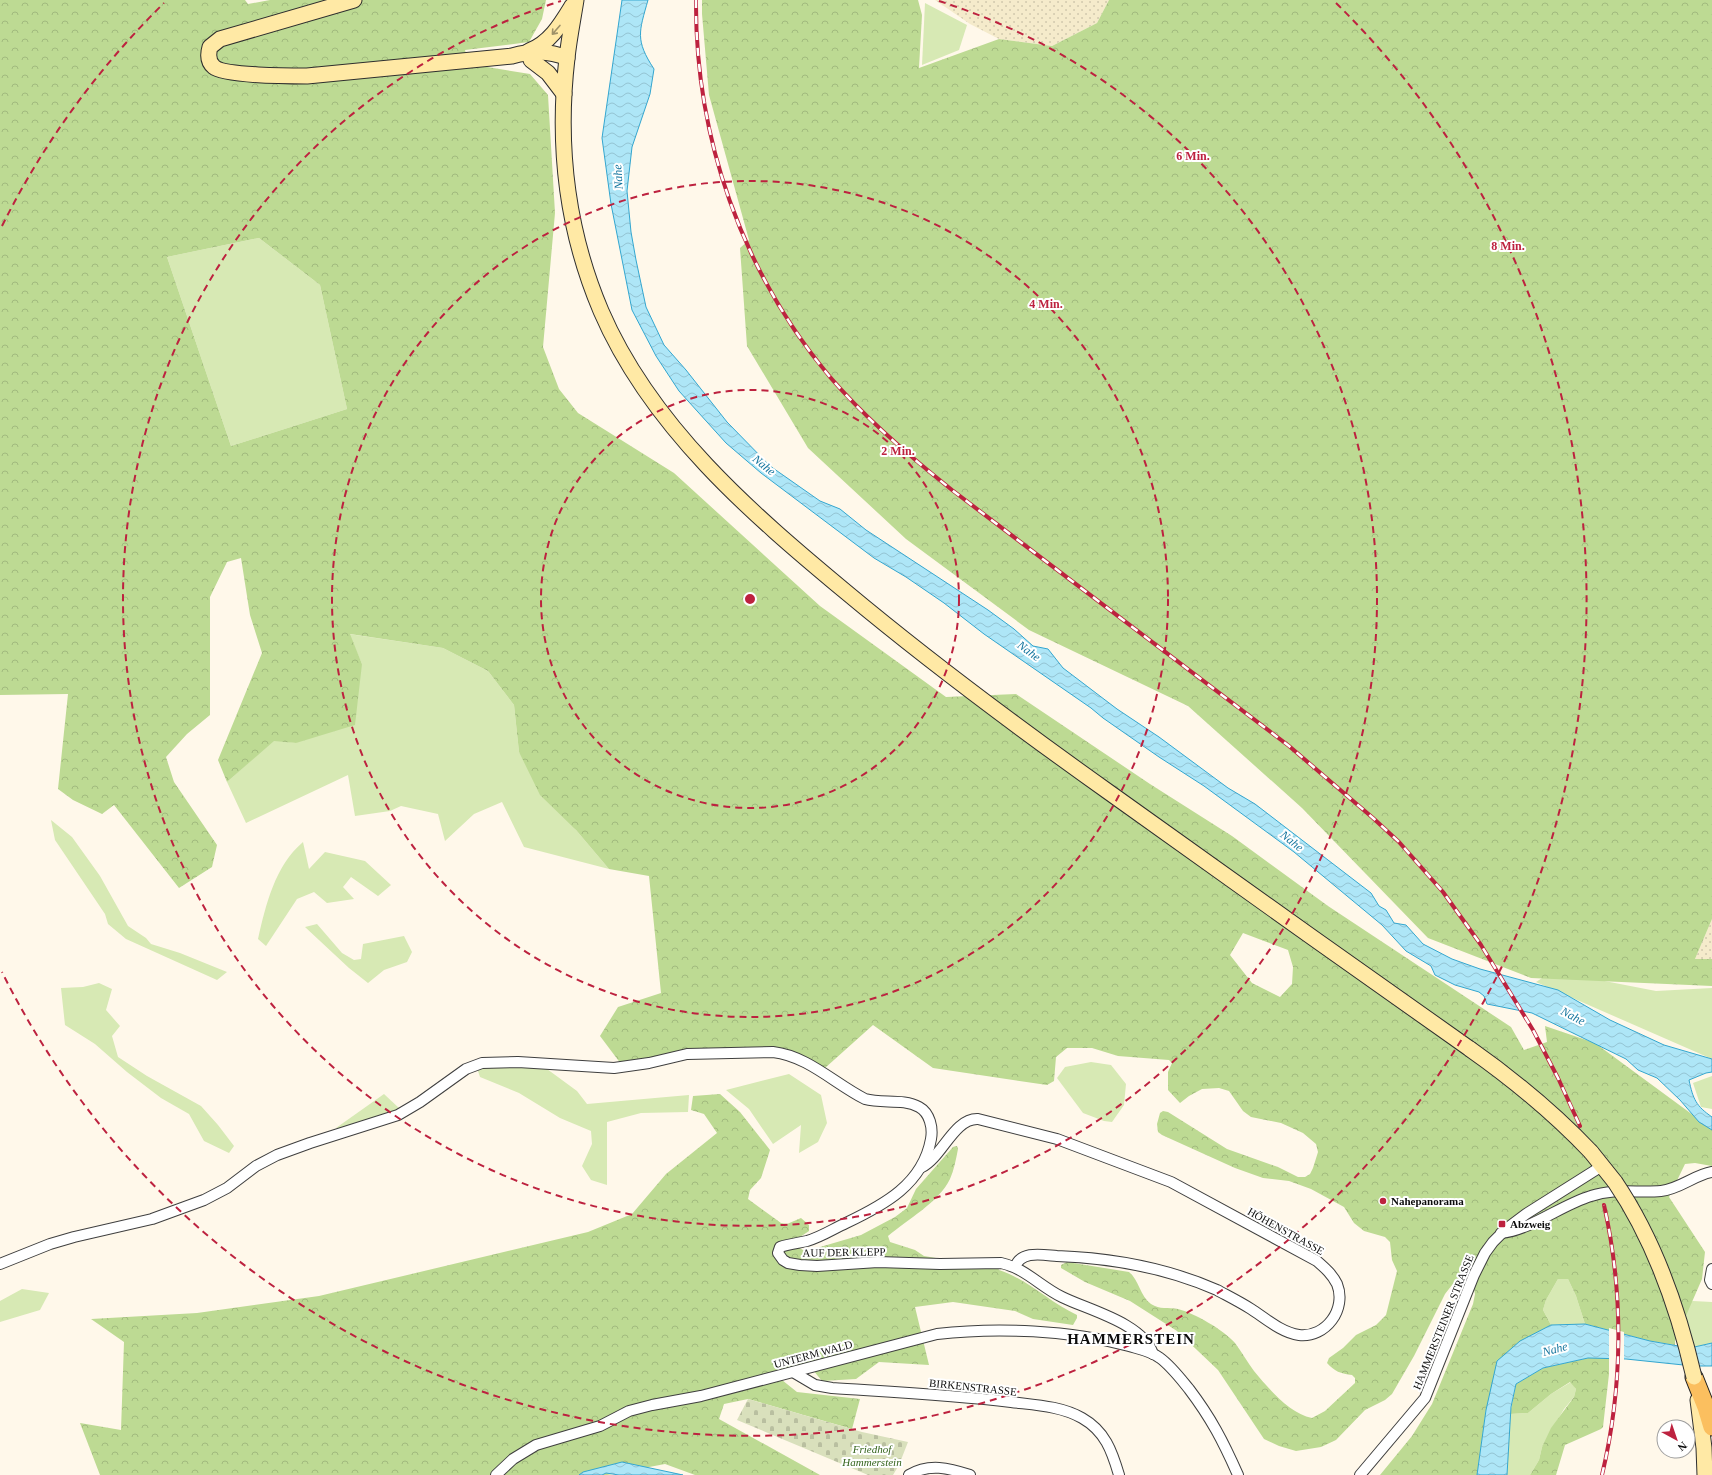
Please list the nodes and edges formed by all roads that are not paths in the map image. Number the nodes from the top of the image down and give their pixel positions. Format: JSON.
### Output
{"nodes":[{"id":1,"x":354,"y":0,"type":"edge"},
{"id":2,"x":576,"y":0,"type":"edge"},
{"id":3,"x":529,"y":56,"type":"junction"},
{"id":4,"x":567,"y":58,"type":"junction"},
{"id":5,"x":564,"y":94,"type":"junction"},
{"id":6,"x":971,"y":1119,"type":"joint"},
{"id":7,"x":1602,"y":1166,"type":"junction"},
{"id":8,"x":922,"y":1167,"type":"junction"},
{"id":9,"x":1712,"y":1172,"type":"edge"},
{"id":10,"x":1501,"y":1233,"type":"junction"},
{"id":11,"x":0,"y":1264,"type":"edge"},
{"id":12,"x":1015,"y":1267,"type":"junction"},
{"id":13,"x":1712,"y":1268,"type":"edge"},
{"id":14,"x":1712,"y":1284,"type":"edge"},
{"id":15,"x":1153,"y":1354,"type":"junction"},
{"id":16,"x":793,"y":1372,"type":"junction"},
{"id":17,"x":1694,"y":1377,"type":"junction"},
{"id":18,"x":1712,"y":1427,"type":"edge"},
{"id":19,"x":496,"y":1475,"type":"edge"},
{"id":20,"x":910,"y":1475,"type":"edge"},
{"id":21,"x":970,"y":1475,"type":"edge"},
{"id":22,"x":1119,"y":1475,"type":"edge"},
{"id":23,"x":1238,"y":1475,"type":"edge"},
{"id":24,"x":1360,"y":1475,"type":"edge"},
{"id":25,"x":1706,"y":1475,"type":"edge"}],
"edges":[{"from":1,"to":3,"type":"main road"},
{"from":2,"to":3,"type":"main road","one_way":true},
{"from":2,"to":4,"type":"main road"},
{"from":3,"to":4,"type":"main road"},
{"from":3,"to":5,"type":"main road"},
{"from":4,"to":5,"type":"main road"},
{"from":5,"to":7,"type":"main road","bridge":true},
{"from":6,"to":8,"type":"street","name":"AUF DER KLEPP"},
{"from":6,"to":12,"type":"street","name":"HÖHENSTRASSE"},
{"from":7,"to":10,"type":"street","name":"HAMMERSTEINER STRASSE"},
{"from":7,"to":17,"type":"main road","bridge":true},
{"from":8,"to":11,"type":"street","name":"AUF DER KLEPP"},
{"from":8,"to":12,"type":"street","name":"AUF DER KLEPP"},
{"from":9,"to":10,"type":"street"},
{"from":10,"to":24,"type":"street","name":"HAMMERSTEINER STRASSE"},
{"from":12,"to":15,"type":"street"},
{"from":13,"to":14,"type":"street"},
{"from":15,"to":16,"type":"street","name":"UNTERM WALD"},
{"from":15,"to":23,"type":"street"},
{"from":16,"to":19,"type":"street","name":"UNTERM WALD"},
{"from":16,"to":22,"type":"street","name":"BIRKENSTRASSE"},
{"from":17,"to":18,"type":"main road"},
{"from":17,"to":25,"type":"main road"},
{"from":20,"to":21,"type":"street"}]}
